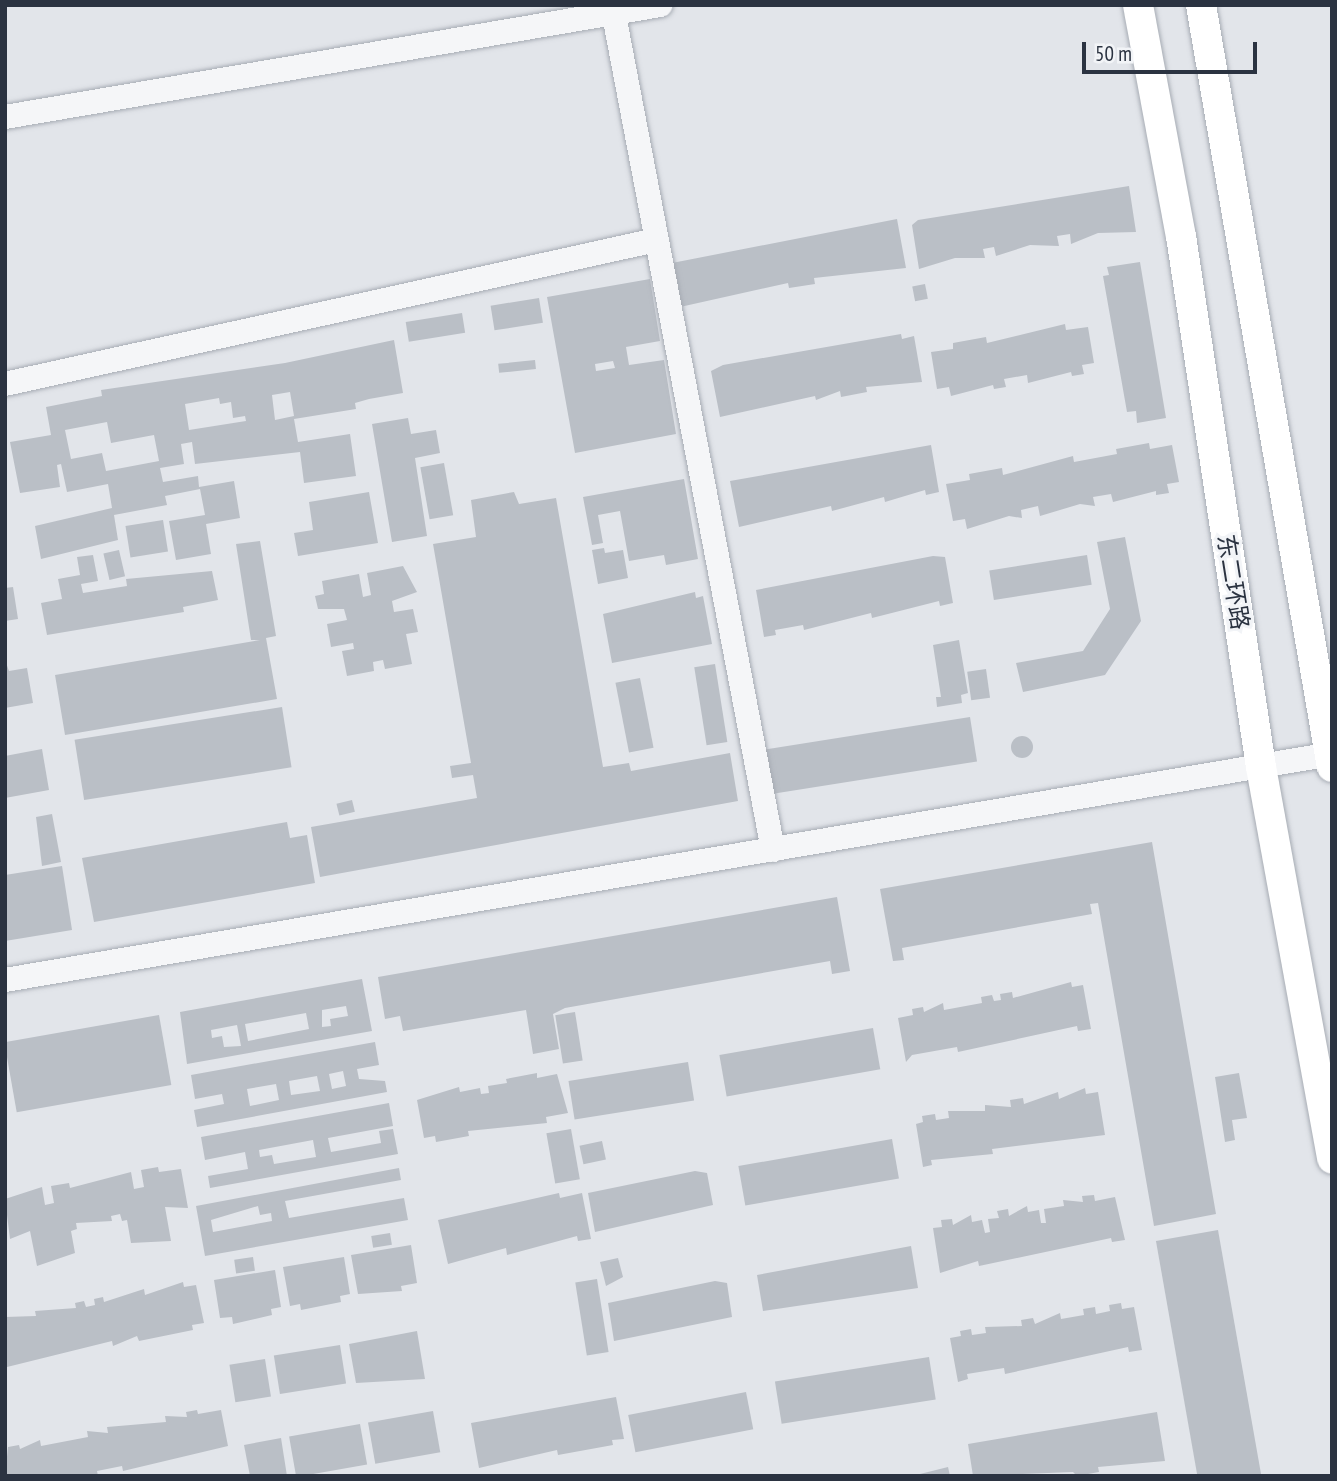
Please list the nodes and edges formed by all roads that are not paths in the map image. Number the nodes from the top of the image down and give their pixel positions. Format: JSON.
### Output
{"nodes":[{"id":1,"x":660,"y":5,"type":"edge"},
{"id":2,"x":1138,"y":5,"type":"edge"},
{"id":3,"x":1201,"y":5,"type":"edge"},
{"id":4,"x":614,"y":15,"type":"junction"},
{"id":5,"x":5,"y":117,"type":"edge"},
{"id":6,"x":656,"y":240,"type":"junction"},
{"id":7,"x":5,"y":384,"type":"edge"},
{"id":8,"x":1331,"y":758,"type":"edge"},
{"id":9,"x":1261,"y":767,"type":"junction"},
{"id":10,"x":773,"y":850,"type":"junction"},
{"id":11,"x":5,"y":979,"type":"edge"},
{"id":12,"x":1332,"y":1158,"type":"edge"}],
"edges":[{"from":1,"to":4,"type":"street"},
{"from":2,"to":9,"type":"main road","name":"东二环路"},
{"from":3,"to":8,"type":"main road"},
{"from":4,"to":5,"type":"street"},
{"from":4,"to":6,"type":"street"},
{"from":6,"to":7,"type":"street"},
{"from":6,"to":10,"type":"street"},
{"from":8,"to":9,"type":"street"},
{"from":9,"to":10,"type":"street"},
{"from":9,"to":12,"type":"main road","name":"东二环路"},
{"from":10,"to":11,"type":"street"}]}
